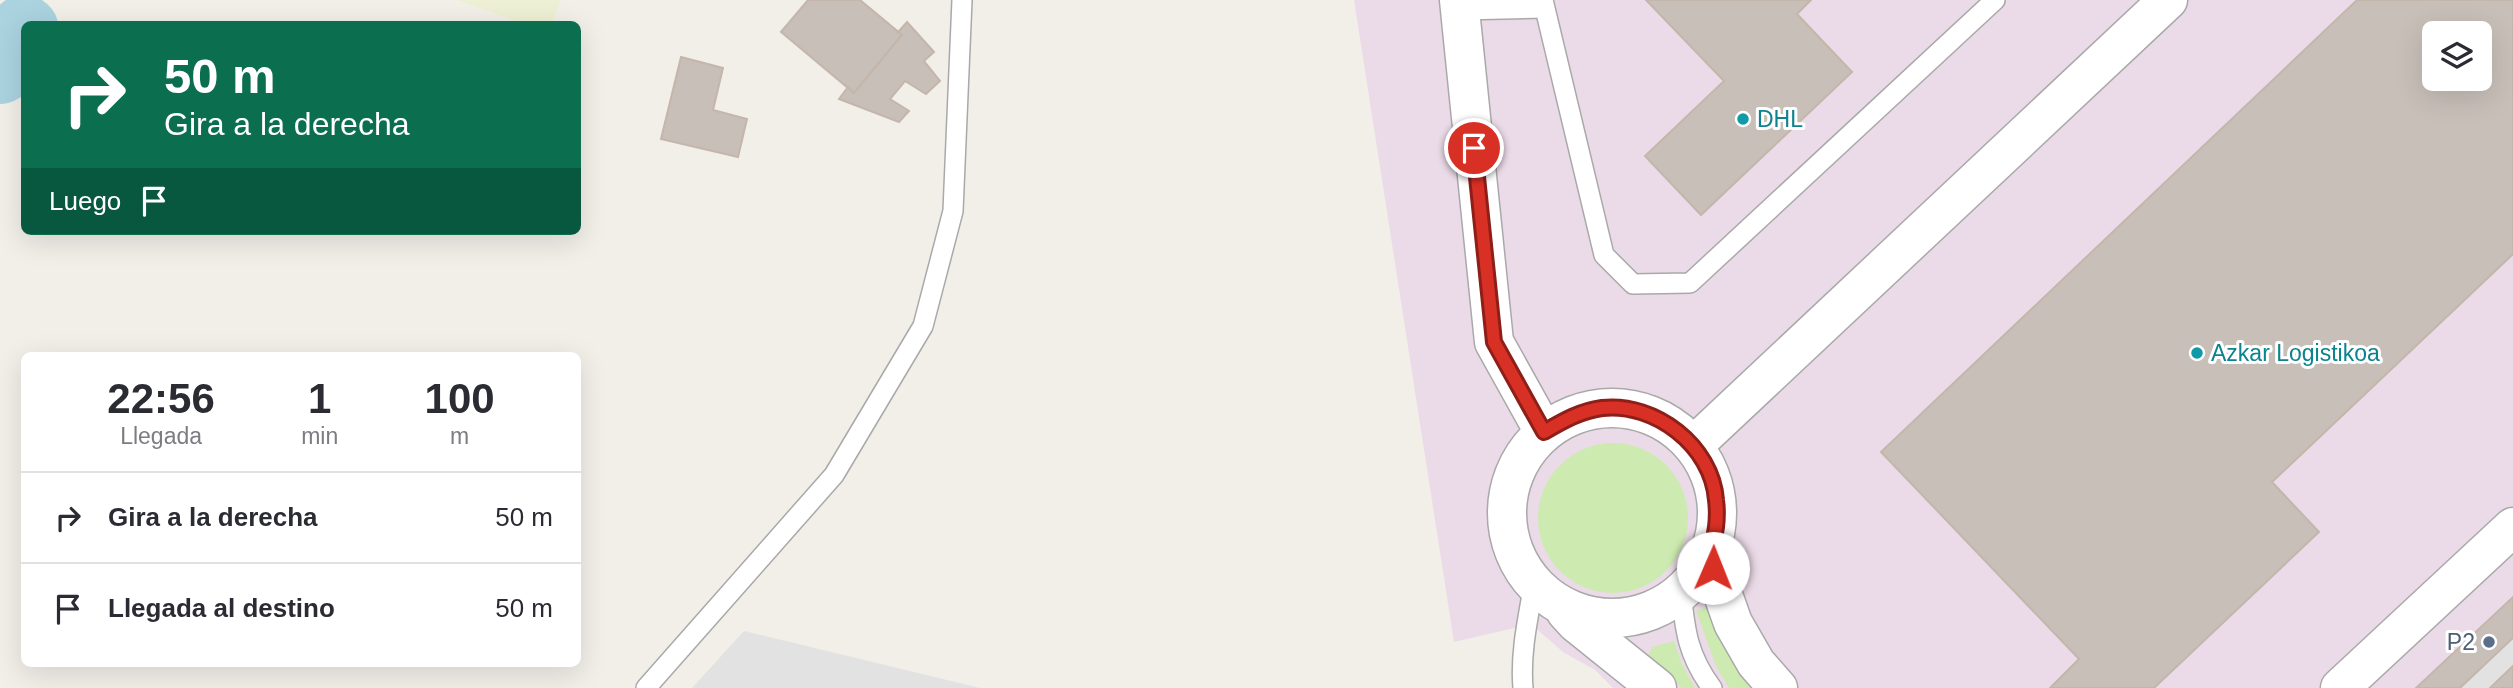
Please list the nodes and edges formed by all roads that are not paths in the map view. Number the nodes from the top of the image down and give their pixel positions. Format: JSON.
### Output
{"nodes":[{"id":1,"x":962,"y":0,"type":"edge"},
{"id":2,"x":1995,"y":0,"type":"edge"},
{"id":3,"x":2168,"y":0,"type":"edge"},
{"id":4,"x":1544,"y":4,"type":"edge"},
{"id":5,"x":1460,"y":5,"type":"edge"},
{"id":6,"x":1544,"y":432,"type":"junction"},
{"id":7,"x":1693,"y":446,"type":"junction"},
{"id":8,"x":2513,"y":527,"type":"edge"},
{"id":9,"x":1709,"y":555,"type":"junction"},
{"id":10,"x":1681,"y":592,"type":"junction"},
{"id":11,"x":1547,"y":594,"type":"junction"},
{"id":12,"x":646,"y":688,"type":"edge"},
{"id":13,"x":1523,"y":688,"type":"edge"},
{"id":14,"x":1657,"y":688,"type":"edge"},
{"id":15,"x":1712,"y":688,"type":"edge"},
{"id":16,"x":1778,"y":688,"type":"edge"},
{"id":17,"x":2340,"y":688,"type":"edge"}],
"edges":[{"from":1,"to":12,"type":"lane"},
{"from":2,"to":4,"type":"lane"},
{"from":3,"to":7,"type":"street"},
{"from":4,"to":5,"type":"lane"},
{"from":5,"to":6,"type":"street"},
{"from":6,"to":7,"type":"street"},
{"from":6,"to":11,"type":"street"},
{"from":7,"to":9,"type":"street"},
{"from":8,"to":17,"type":"street"},
{"from":9,"to":10,"type":"street"},
{"from":9,"to":16,"type":"street"},
{"from":10,"to":11,"type":"street"},
{"from":10,"to":15,"type":"lane"},
{"from":11,"to":13,"type":"lane"},
{"from":11,"to":14,"type":"street"}]}
